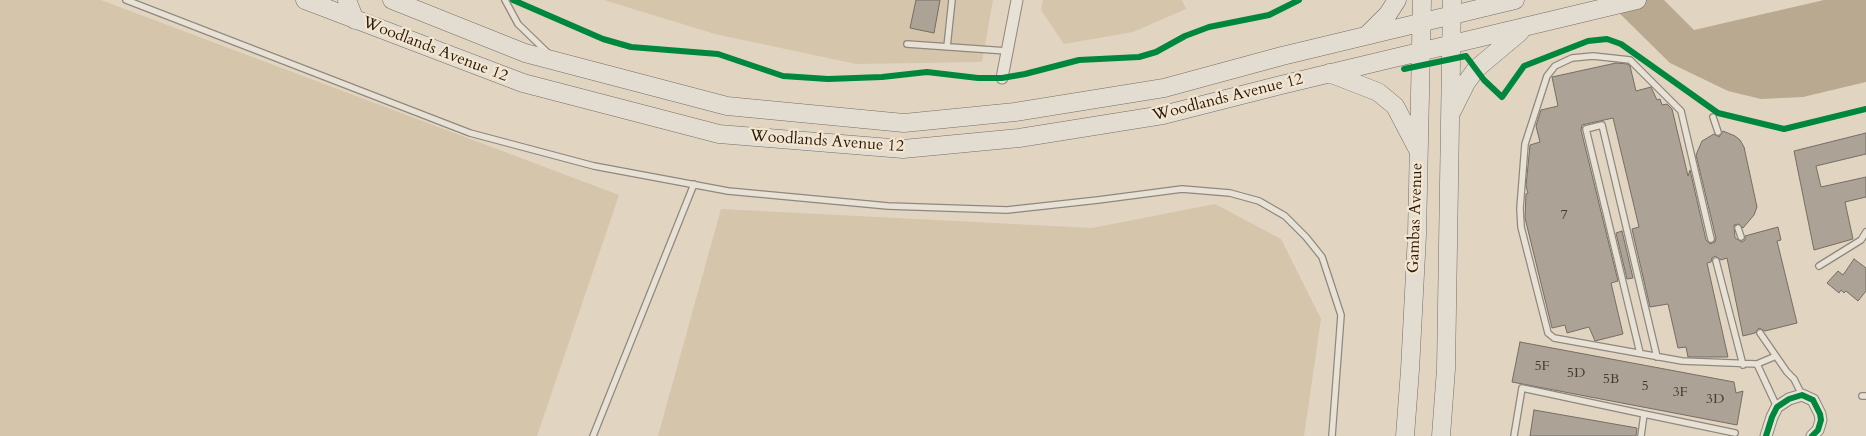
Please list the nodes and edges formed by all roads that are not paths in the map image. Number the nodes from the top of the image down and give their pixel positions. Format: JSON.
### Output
{"nodes":[{"id":1,"x":126,"y":0,"type":"edge"},
{"id":2,"x":305,"y":0,"type":"edge"},
{"id":3,"x":347,"y":0,"type":"edge"},
{"id":4,"x":392,"y":0,"type":"edge"},
{"id":5,"x":505,"y":0,"type":"edge"},
{"id":6,"x":952,"y":0,"type":"edge"},
{"id":7,"x":1017,"y":0,"type":"edge"},
{"id":8,"x":1397,"y":0,"type":"edge"},
{"id":9,"x":1422,"y":0,"type":"edge"},
{"id":10,"x":1515,"y":0,"type":"edge"},
{"id":11,"x":1637,"y":0,"type":"edge"},
{"id":12,"x":1452,"y":8,"type":"edge"},
{"id":13,"x":356,"y":20,"type":"junction"},
{"id":14,"x":1421,"y":23,"type":"junction"},
{"id":15,"x":1524,"y":28,"type":"junction"},
{"id":16,"x":1367,"y":36,"type":"junction"},
{"id":17,"x":907,"y":44,"type":"dead end"},
{"id":18,"x":1451,"y":46,"type":"junction"},
{"id":19,"x":946,"y":47,"type":"junction"},
{"id":20,"x":1008,"y":51,"type":"junction"},
{"id":21,"x":1420,"y":52,"type":"junction"},
{"id":22,"x":558,"y":61,"type":"junction"},
{"id":23,"x":1329,"y":74,"type":"junction"},
{"id":24,"x":1002,"y":78,"type":"dead end"},
{"id":25,"x":1712,"y":117,"type":"dead end"},
{"id":26,"x":1449,"y":118,"type":"junction"},
{"id":27,"x":1718,"y":132,"type":"dead end"},
{"id":28,"x":1418,"y":151,"type":"junction"},
{"id":29,"x":694,"y":184,"type":"junction"},
{"id":30,"x":1738,"y":228,"type":"dead end"},
{"id":31,"x":1866,"y":232,"type":"edge"},
{"id":32,"x":1740,"y":237,"type":"dead end"},
{"id":33,"x":1711,"y":239,"type":"dead end"},
{"id":34,"x":1864,"y":241,"type":"edge"},
{"id":35,"x":1716,"y":261,"type":"dead end"},
{"id":36,"x":1819,"y":266,"type":"dead end"},
{"id":37,"x":1760,"y":333,"type":"dead end"},
{"id":38,"x":1640,"y":353,"type":"junction"},
{"id":39,"x":1776,"y":356,"type":"junction"},
{"id":40,"x":1657,"y":357,"type":"junction"},
{"id":41,"x":1757,"y":364,"type":"junction"},
{"id":42,"x":1743,"y":365,"type":"junction"},
{"id":43,"x":1802,"y":395,"type":"junction"},
{"id":44,"x":1777,"y":407,"type":"junction"},
{"id":45,"x":1644,"y":414,"type":"junction"},
{"id":46,"x":1735,"y":433,"type":"dead end"},
{"id":47,"x":594,"y":436,"type":"edge"},
{"id":48,"x":1332,"y":436,"type":"edge"},
{"id":49,"x":1405,"y":436,"type":"edge"},
{"id":50,"x":1441,"y":436,"type":"edge"},
{"id":51,"x":1514,"y":436,"type":"edge"},
{"id":52,"x":1640,"y":436,"type":"edge"},
{"id":53,"x":1766,"y":436,"type":"edge"},
{"id":54,"x":1812,"y":436,"type":"edge"}],
"edges":[{"from":1,"to":29,"type":"lane"},
{"from":2,"to":13,"type":"main road","name":"Woodlands Avenue 12"},
{"from":3,"to":13,"type":"main road"},
{"from":4,"to":22,"type":"main road","name":"Woodlands Avenue 12"},
{"from":5,"to":22,"type":"lane"},
{"from":6,"to":19,"type":"lane"},
{"from":7,"to":20,"type":"street"},
{"from":8,"to":16,"type":"main road"},
{"from":9,"to":14,"type":"main road","name":"Gambas Avenue"},
{"from":10,"to":12,"type":"main road","name":"Woodlands Avenue 12"},
{"from":11,"to":15,"type":"main road","name":"Woodlands Avenue 12"},
{"from":12,"to":14,"type":"main road","name":"Woodlands Avenue 12"},
{"from":12,"to":18,"type":"main road","name":"Gambas Avenue"},
{"from":13,"to":23,"type":"main road","name":"Woodlands Avenue 12"},
{"from":14,"to":16,"type":"main road","name":"Woodlands Avenue 12"},
{"from":14,"to":21,"type":"main road","name":"Gambas Avenue"},
{"from":15,"to":18,"type":"main road","name":"Woodlands Avenue 12"},
{"from":15,"to":26,"type":"main road"},
{"from":16,"to":22,"type":"main road","name":"Woodlands Avenue 12"},
{"from":17,"to":19,"type":"lane"},
{"from":18,"to":21,"type":"main road","name":"Woodlands Avenue 12"},
{"from":18,"to":26,"type":"main road","name":"Gambas Avenue"},
{"from":19,"to":20,"type":"lane"},
{"from":20,"to":24,"type":"street"},
{"from":21,"to":23,"type":"main road","name":"Woodlands Avenue 12"},
{"from":21,"to":28,"type":"main road","name":"Gambas Avenue"},
{"from":23,"to":28,"type":"main road"},
{"from":25,"to":27,"type":"lane"},
{"from":26,"to":50,"type":"main road","name":"Gambas Avenue"},
{"from":28,"to":49,"type":"main road","name":"Gambas Avenue"},
{"from":29,"to":47,"type":"lane"},
{"from":29,"to":48,"type":"lane"},
{"from":30,"to":32,"type":"lane"},
{"from":31,"to":34,"type":"lane"},
{"from":33,"to":38,"type":"lane"},
{"from":34,"to":36,"type":"lane"},
{"from":35,"to":42,"type":"lane"},
{"from":37,"to":39,"type":"lane"},
{"from":38,"to":40,"type":"lane"},
{"from":38,"to":40,"type":"lane"},
{"from":39,"to":41,"type":"lane"},
{"from":39,"to":43,"type":"lane"},
{"from":40,"to":42,"type":"lane"},
{"from":41,"to":42,"type":"lane"},
{"from":41,"to":44,"type":"lane"},
{"from":43,"to":44,"type":"street"},
{"from":43,"to":54,"type":"street"},
{"from":44,"to":53,"type":"street"},
{"from":45,"to":46,"type":"lane"},
{"from":45,"to":51,"type":"lane"},
{"from":45,"to":52,"type":"lane"}]}
